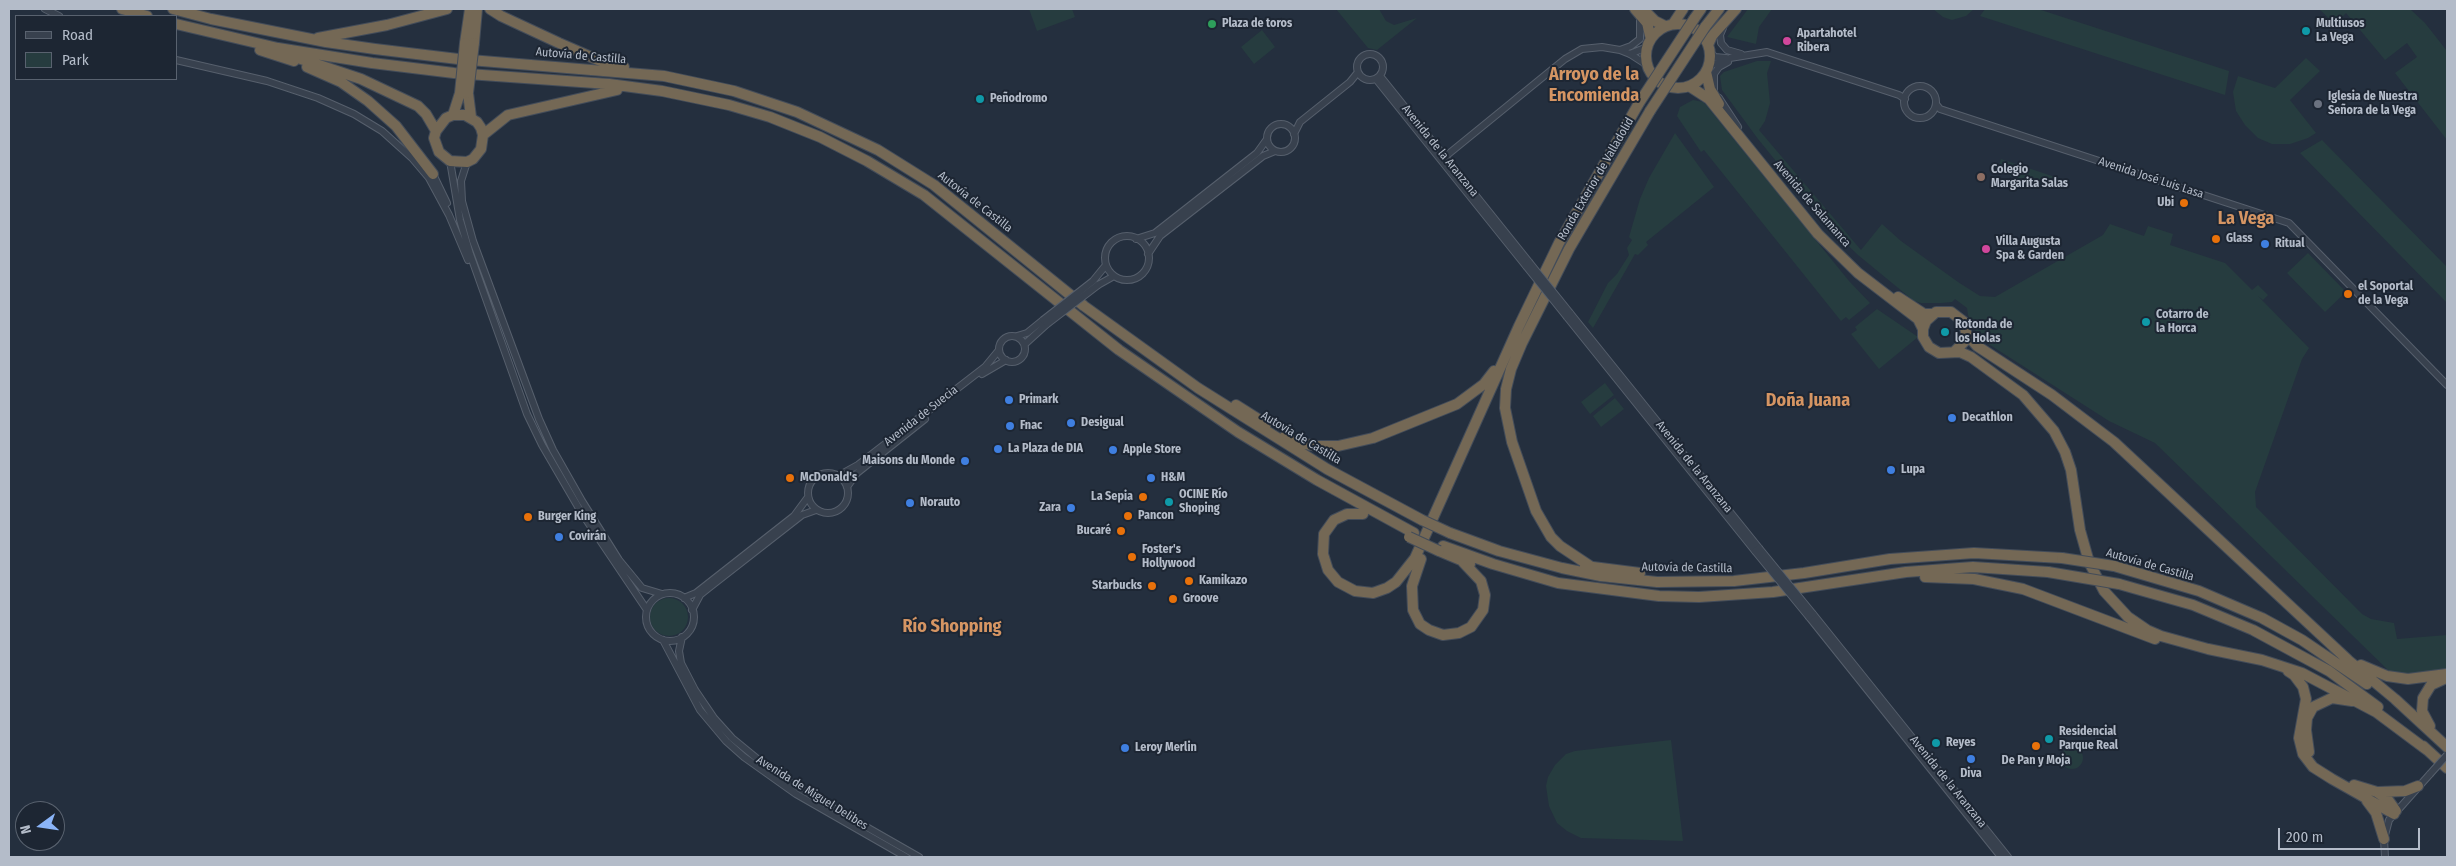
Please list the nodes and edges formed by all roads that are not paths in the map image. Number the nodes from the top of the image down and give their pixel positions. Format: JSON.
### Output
{"nodes":[{"id":1,"x":45,"y":9,"type":"edge"},
{"id":2,"x":173,"y":9,"type":"edge"},
{"id":3,"x":447,"y":9,"type":"edge"},
{"id":4,"x":470,"y":9,"type":"edge"},
{"id":5,"x":477,"y":9,"type":"edge"},
{"id":6,"x":490,"y":9,"type":"edge"},
{"id":7,"x":1683,"y":9,"type":"edge"},
{"id":8,"x":1702,"y":9,"type":"edge"},
{"id":9,"x":1719,"y":9,"type":"edge"},
{"id":10,"x":1736,"y":9,"type":"edge"},
{"id":11,"x":124,"y":10,"type":"edge"},
{"id":12,"x":1639,"y":11,"type":"edge"},
{"id":13,"x":57,"y":15,"type":"edge"},
{"id":14,"x":136,"y":15,"type":"edge"},
{"id":15,"x":143,"y":15,"type":"edge"},
{"id":16,"x":1725,"y":22,"type":"junction"},
{"id":17,"x":178,"y":24,"type":"edge"},
{"id":18,"x":1669,"y":25,"type":"junction"},
{"id":19,"x":178,"y":30,"type":"edge"},
{"id":20,"x":312,"y":39,"type":"junction"},
{"id":21,"x":469,"y":43,"type":"junction"},
{"id":22,"x":1649,"y":43,"type":"junction"},
{"id":23,"x":253,"y":48,"type":"junction"},
{"id":24,"x":1709,"y":48,"type":"junction"},
{"id":25,"x":1620,"y":50,"type":"junction"},
{"id":26,"x":1630,"y":54,"type":"junction"},
{"id":27,"x":1742,"y":56,"type":"junction"},
{"id":28,"x":1730,"y":58,"type":"junction"},
{"id":29,"x":178,"y":60,"type":"edge"},
{"id":30,"x":1647,"y":64,"type":"junction"},
{"id":31,"x":1707,"y":69,"type":"junction"},
{"id":32,"x":1359,"y":75,"type":"junction"},
{"id":33,"x":664,"y":76,"type":"junction"},
{"id":34,"x":1378,"y":78,"type":"junction"},
{"id":35,"x":1689,"y":86,"type":"junction"},
{"id":36,"x":659,"y":90,"type":"junction"},
{"id":37,"x":464,"y":93,"type":"junction"},
{"id":38,"x":1904,"y":96,"type":"junction"},
{"id":39,"x":1936,"y":108,"type":"junction"},
{"id":40,"x":453,"y":114,"type":"junction"},
{"id":41,"x":471,"y":117,"type":"junction"},
{"id":42,"x":1300,"y":122,"type":"junction"},
{"id":43,"x":1287,"y":126,"type":"junction"},
{"id":44,"x":1738,"y":126,"type":"junction"},
{"id":45,"x":436,"y":131,"type":"junction"},
{"id":46,"x":1294,"y":134,"type":"junction"},
{"id":47,"x":483,"y":135,"type":"junction"},
{"id":48,"x":1267,"y":139,"type":"junction"},
{"id":49,"x":1275,"y":150,"type":"junction"},
{"id":50,"x":1443,"y":158,"type":"junction"},
{"id":51,"x":450,"y":161,"type":"junction"},
{"id":52,"x":467,"y":162,"type":"junction"},
{"id":53,"x":434,"y":174,"type":"joint"},
{"id":54,"x":1136,"y":239,"type":"junction"},
{"id":55,"x":470,"y":254,"type":"junction"},
{"id":56,"x":1148,"y":254,"type":"junction"},
{"id":57,"x":1106,"y":264,"type":"junction"},
{"id":58,"x":476,"y":274,"type":"junction"},
{"id":59,"x":1114,"y":276,"type":"junction"},
{"id":60,"x":1096,"y":283,"type":"junction"},
{"id":61,"x":1084,"y":306,"type":"junction"},
{"id":62,"x":1932,"y":314,"type":"junction"},
{"id":63,"x":1045,"y":322,"type":"junction"},
{"id":64,"x":1519,"y":326,"type":"junction"},
{"id":65,"x":1923,"y":329,"type":"junction"},
{"id":66,"x":1966,"y":333,"type":"junction"},
{"id":67,"x":1017,"y":336,"type":"junction"},
{"id":68,"x":1522,"y":343,"type":"junction"},
{"id":69,"x":1024,"y":344,"type":"junction"},
{"id":70,"x":999,"y":350,"type":"junction"},
{"id":71,"x":1954,"y":352,"type":"junction"},
{"id":72,"x":1006,"y":360,"type":"junction"},
{"id":73,"x":1148,"y":371,"type":"junction"},
{"id":74,"x":2447,"y":385,"type":"edge"},
{"id":75,"x":1294,"y":442,"type":"junction"},
{"id":76,"x":838,"y":476,"type":"junction"},
{"id":77,"x":847,"y":487,"type":"junction"},
{"id":78,"x":808,"y":498,"type":"junction"},
{"id":79,"x":816,"y":510,"type":"junction"},
{"id":80,"x":1363,"y":514,"type":"junction"},
{"id":81,"x":1424,"y":517,"type":"junction"},
{"id":82,"x":1452,"y":530,"type":"junction"},
{"id":83,"x":1412,"y":535,"type":"junction"},
{"id":84,"x":1441,"y":549,"type":"junction"},
{"id":85,"x":1890,"y":558,"type":"junction"},
{"id":86,"x":1464,"y":562,"type":"junction"},
{"id":87,"x":1590,"y":566,"type":"junction"},
{"id":88,"x":1842,"y":582,"type":"junction"},
{"id":89,"x":1623,"y":593,"type":"junction"},
{"id":90,"x":662,"y":594,"type":"junction"},
{"id":91,"x":684,"y":598,"type":"junction"},
{"id":92,"x":647,"y":610,"type":"junction"},
{"id":93,"x":692,"y":610,"type":"junction"},
{"id":94,"x":1811,"y":616,"type":"junction"},
{"id":95,"x":682,"y":637,"type":"junction"},
{"id":96,"x":663,"y":640,"type":"junction"},
{"id":97,"x":2329,"y":642,"type":"junction"},
{"id":98,"x":2208,"y":649,"type":"junction"},
{"id":99,"x":2274,"y":663,"type":"junction"},
{"id":100,"x":2447,"y":674,"type":"edge"},
{"id":101,"x":2447,"y":679,"type":"edge"},
{"id":102,"x":2362,"y":704,"type":"junction"},
{"id":103,"x":2447,"y":746,"type":"edge"},
{"id":104,"x":2427,"y":750,"type":"junction"},
{"id":105,"x":2447,"y":754,"type":"edge"},
{"id":106,"x":2447,"y":768,"type":"edge"},
{"id":107,"x":2418,"y":786,"type":"junction"},
{"id":108,"x":2377,"y":792,"type":"junction"},
{"id":109,"x":2361,"y":795,"type":"junction"},
{"id":110,"x":2395,"y":812,"type":"junction"},
{"id":111,"x":2384,"y":839,"type":"junction"},
{"id":112,"x":906,"y":857,"type":"edge"},
{"id":113,"x":919,"y":857,"type":"edge"},
{"id":114,"x":2001,"y":857,"type":"edge"},
{"id":115,"x":2008,"y":857,"type":"edge"},
{"id":116,"x":2385,"y":857,"type":"edge"}],
"edges":[{"from":1,"to":13,"type":"street"},
{"from":2,"to":20,"type":"highway","name":"Autovía de Castilla"},
{"from":3,"to":20,"type":"highway"},
{"from":4,"to":21,"type":"highway"},
{"from":5,"to":21,"type":"highway"},
{"from":6,"to":33,"type":"highway"},
{"from":7,"to":18,"type":"highway"},
{"from":8,"to":64,"type":"highway","name":"Ronda Exterior de Valladolid","bridge":true},
{"from":9,"to":68,"type":"highway","name":"Ronda Exterior de Valladolid","bridge":true},
{"from":10,"to":16,"type":"highway"},
{"from":11,"to":14,"type":"highway"},
{"from":11,"to":15,"type":"highway"},
{"from":12,"to":18,"type":"highway"},
{"from":12,"to":22,"type":"highway"},
{"from":12,"to":25,"type":"street"},
{"from":16,"to":24,"type":"highway"},
{"from":16,"to":27,"type":"street"},
{"from":17,"to":36,"type":"highway","name":"Autovía de Castilla"},
{"from":18,"to":22,"type":"highway"},
{"from":18,"to":24,"type":"highway"},
{"from":19,"to":23,"type":"highway"},
{"from":20,"to":33,"type":"highway","name":"Autovía de Castilla"},
{"from":21,"to":37,"type":"highway","bridge":true},
{"from":22,"to":26,"type":"street"},
{"from":22,"to":30,"type":"highway"},
{"from":23,"to":45,"type":"highway"},
{"from":23,"to":53,"type":"highway"},
{"from":24,"to":28,"type":"street"},
{"from":24,"to":31,"type":"highway"},
{"from":25,"to":26,"type":"street"},
{"from":25,"to":50,"type":"street"},
{"from":26,"to":30,"type":"street"},
{"from":27,"to":28,"type":"street"},
{"from":27,"to":38,"type":"street"},
{"from":27,"to":44,"type":"street"},
{"from":28,"to":31,"type":"street"},
{"from":29,"to":58,"type":"street"},
{"from":30,"to":35,"type":"highway"},
{"from":31,"to":35,"type":"highway"},
{"from":31,"to":44,"type":"highway","name":"Avenida de Salamanca"},
{"from":32,"to":34,"type":"street"},
{"from":32,"to":34,"type":"street"},
{"from":32,"to":42,"type":"street"},
{"from":33,"to":61,"type":"highway","name":"Autovía de Castilla"},
{"from":34,"to":50,"type":"street","name":"Avenida de la Aranzana"},
{"from":35,"to":65,"type":"highway","name":"Avenida de Salamanca"},
{"from":36,"to":47,"type":"highway"},
{"from":36,"to":73,"type":"highway","name":"Autovía de Castilla"},
{"from":37,"to":40,"type":"highway"},
{"from":37,"to":41,"type":"highway"},
{"from":38,"to":39,"type":"street"},
{"from":38,"to":39,"type":"street"},
{"from":39,"to":74,"type":"street","name":"Avenida José Luis Lasa"},
{"from":40,"to":41,"type":"highway"},
{"from":40,"to":45,"type":"highway"},
{"from":41,"to":47,"type":"highway"},
{"from":42,"to":43,"type":"street"},
{"from":42,"to":46,"type":"street"},
{"from":43,"to":46,"type":"street"},
{"from":43,"to":48,"type":"street"},
{"from":44,"to":62,"type":"highway","name":"Avenida de Salamanca"},
{"from":45,"to":51,"type":"highway"},
{"from":46,"to":49,"type":"street"},
{"from":47,"to":52,"type":"highway"},
{"from":48,"to":49,"type":"street"},
{"from":48,"to":54,"type":"street"},
{"from":49,"to":56,"type":"street"},
{"from":50,"to":94,"type":"street","name":"Avenida de la Aranzana","bridge":true},
{"from":51,"to":52,"type":"highway"},
{"from":51,"to":55,"type":"street"},
{"from":52,"to":90,"type":"street"},
{"from":53,"to":55,"type":"street"},
{"from":54,"to":56,"type":"street"},
{"from":54,"to":57,"type":"street"},
{"from":55,"to":58,"type":"street"},
{"from":56,"to":59,"type":"street"},
{"from":57,"to":59,"type":"street"},
{"from":57,"to":60,"type":"street"},
{"from":58,"to":92,"type":"street"},
{"from":59,"to":60,"type":"street"},
{"from":60,"to":63,"type":"street","bridge":true},
{"from":61,"to":75,"type":"highway"},
{"from":61,"to":81,"type":"highway","name":"Autovía de Castilla"},
{"from":62,"to":65,"type":"highway"},
{"from":62,"to":66,"type":"highway"},
{"from":63,"to":67,"type":"street"},
{"from":63,"to":69,"type":"street"},
{"from":64,"to":75,"type":"highway"},
{"from":64,"to":80,"type":"highway"},
{"from":65,"to":71,"type":"highway"},
{"from":66,"to":71,"type":"highway"},
{"from":66,"to":97,"type":"highway"},
{"from":67,"to":69,"type":"street"},
{"from":67,"to":70,"type":"street"},
{"from":68,"to":86,"type":"highway"},
{"from":68,"to":87,"type":"highway"},
{"from":69,"to":72,"type":"street"},
{"from":70,"to":72,"type":"street"},
{"from":70,"to":76,"type":"street","name":"Avenida de Suecia"},
{"from":71,"to":98,"type":"highway"},
{"from":72,"to":77,"type":"street","name":"Avenida de Suecia"},
{"from":73,"to":80,"type":"highway"},
{"from":73,"to":83,"type":"highway","name":"Autovía de Castilla"},
{"from":75,"to":81,"type":"highway"},
{"from":76,"to":77,"type":"street"},
{"from":76,"to":78,"type":"street"},
{"from":77,"to":79,"type":"street"},
{"from":78,"to":79,"type":"street"},
{"from":78,"to":91,"type":"street"},
{"from":79,"to":93,"type":"street"},
{"from":80,"to":83,"type":"highway"},
{"from":81,"to":82,"type":"highway","name":"Autovía de Castilla","bridge":true},
{"from":82,"to":85,"type":"highway","name":"Autovía de Castilla"},
{"from":82,"to":87,"type":"highway"},
{"from":83,"to":84,"type":"highway","name":"Autovía de Castilla"},
{"from":84,"to":86,"type":"highway"},
{"from":84,"to":89,"type":"highway","name":"Autovía de Castilla"},
{"from":85,"to":87,"type":"highway"},
{"from":85,"to":105,"type":"highway","name":"Autovía de Castilla","bridge":true},
{"from":86,"to":89,"type":"highway"},
{"from":88,"to":89,"type":"highway","name":"Autovía de Castilla"},
{"from":88,"to":98,"type":"highway"},
{"from":88,"to":104,"type":"highway","name":"Autovía de Castilla","bridge":true},
{"from":90,"to":91,"type":"street"},
{"from":90,"to":92,"type":"street"},
{"from":91,"to":93,"type":"street"},
{"from":92,"to":96,"type":"street"},
{"from":93,"to":95,"type":"street"},
{"from":94,"to":114,"type":"street","name":"Avenida de la Aranzana"},
{"from":94,"to":115,"type":"street","name":"Avenida de la Aranzana"},
{"from":95,"to":96,"type":"street"},
{"from":95,"to":113,"type":"street","name":"Avenida de Miguel Delibes"},
{"from":96,"to":112,"type":"street","name":"Avenida de Miguel Delibes"},
{"from":97,"to":100,"type":"highway"},
{"from":97,"to":103,"type":"highway"},
{"from":98,"to":99,"type":"highway"},
{"from":99,"to":102,"type":"highway"},
{"from":99,"to":109,"type":"highway"},
{"from":101,"to":103,"type":"highway"},
{"from":102,"to":104,"type":"highway"},
{"from":102,"to":108,"type":"highway"},
{"from":104,"to":106,"type":"highway","name":"Autovía de Castilla"},
{"from":105,"to":107,"type":"street","bridge":true},
{"from":107,"to":108,"type":"highway"},
{"from":107,"to":110,"type":"street"},
{"from":108,"to":110,"type":"highway"},
{"from":109,"to":110,"type":"highway"},
{"from":109,"to":111,"type":"highway"},
{"from":110,"to":111,"type":"street"},
{"from":111,"to":116,"type":"street"}]}
